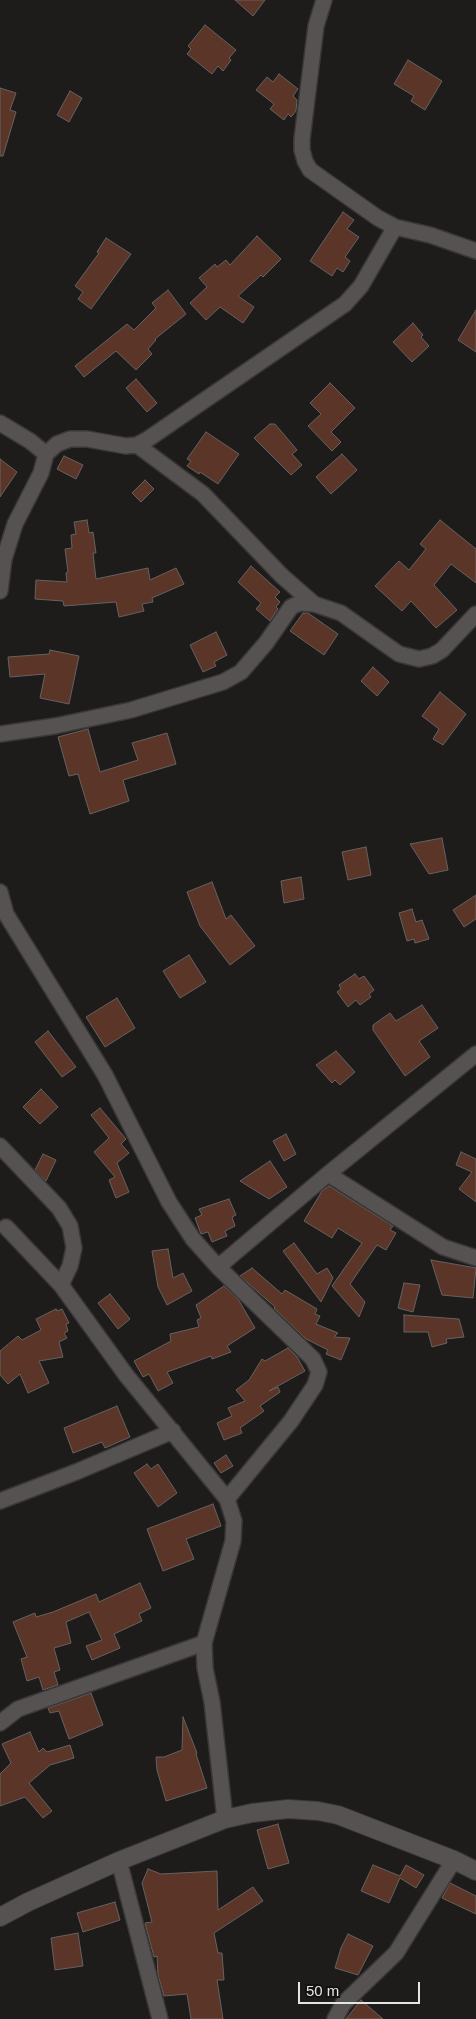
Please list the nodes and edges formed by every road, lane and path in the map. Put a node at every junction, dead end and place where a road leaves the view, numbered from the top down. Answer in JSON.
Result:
{"nodes":[{"id":1,"x":324,"y":0,"type":"edge"},
{"id":2,"x":395,"y":227,"type":"junction"},
{"id":3,"x":476,"y":251,"type":"edge"},
{"id":4,"x":0,"y":423,"type":"edge"},
{"id":5,"x":137,"y":445,"type":"junction"},
{"id":6,"x":46,"y":454,"type":"junction"},
{"id":7,"x":0,"y":591,"type":"edge"},
{"id":8,"x":314,"y":604,"type":"junction"},
{"id":9,"x":476,"y":614,"type":"edge"},
{"id":10,"x":0,"y":734,"type":"edge"},
{"id":11,"x":0,"y":892,"type":"edge"},
{"id":12,"x":476,"y":1054,"type":"edge"},
{"id":13,"x":0,"y":1146,"type":"edge"},
{"id":14,"x":328,"y":1174,"type":"junction"},
{"id":15,"x":6,"y":1227,"type":"dead end"},
{"id":16,"x":476,"y":1258,"type":"edge"},
{"id":17,"x":218,"y":1267,"type":"junction"},
{"id":18,"x":61,"y":1285,"type":"junction"},
{"id":19,"x":173,"y":1431,"type":"junction"},
{"id":20,"x":227,"y":1498,"type":"junction"},
{"id":21,"x":0,"y":1501,"type":"edge"},
{"id":22,"x":204,"y":1643,"type":"junction"},
{"id":23,"x":0,"y":1723,"type":"edge"},
{"id":24,"x":225,"y":1819,"type":"junction"},
{"id":25,"x":454,"y":1860,"type":"junction"},
{"id":26,"x":119,"y":1861,"type":"junction"},
{"id":27,"x":476,"y":1871,"type":"edge"},
{"id":28,"x":0,"y":1917,"type":"edge"},
{"id":29,"x":160,"y":2019,"type":"edge"},
{"id":30,"x":335,"y":2019,"type":"edge"}],
"edges":[{"from":1,"to":2,"type":"street"},
{"from":2,"to":3,"type":"street"},
{"from":2,"to":5,"type":"street"},
{"from":4,"to":6,"type":"street"},
{"from":5,"to":6,"type":"street"},
{"from":5,"to":8,"type":"street"},
{"from":6,"to":7,"type":"street"},
{"from":8,"to":9,"type":"street"},
{"from":8,"to":10,"type":"street"},
{"from":11,"to":17,"type":"street"},
{"from":12,"to":14,"type":"street"},
{"from":13,"to":18,"type":"street"},
{"from":14,"to":16,"type":"street"},
{"from":14,"to":17,"type":"street"},
{"from":15,"to":18,"type":"street"},
{"from":17,"to":20,"type":"street"},
{"from":18,"to":19,"type":"street"},
{"from":19,"to":20,"type":"street"},
{"from":19,"to":21,"type":"street"},
{"from":20,"to":22,"type":"street"},
{"from":22,"to":23,"type":"street"},
{"from":22,"to":24,"type":"street"},
{"from":24,"to":25,"type":"street"},
{"from":24,"to":26,"type":"street"},
{"from":25,"to":27,"type":"street"},
{"from":25,"to":30,"type":"street"},
{"from":26,"to":28,"type":"street"},
{"from":26,"to":29,"type":"street"}]}
